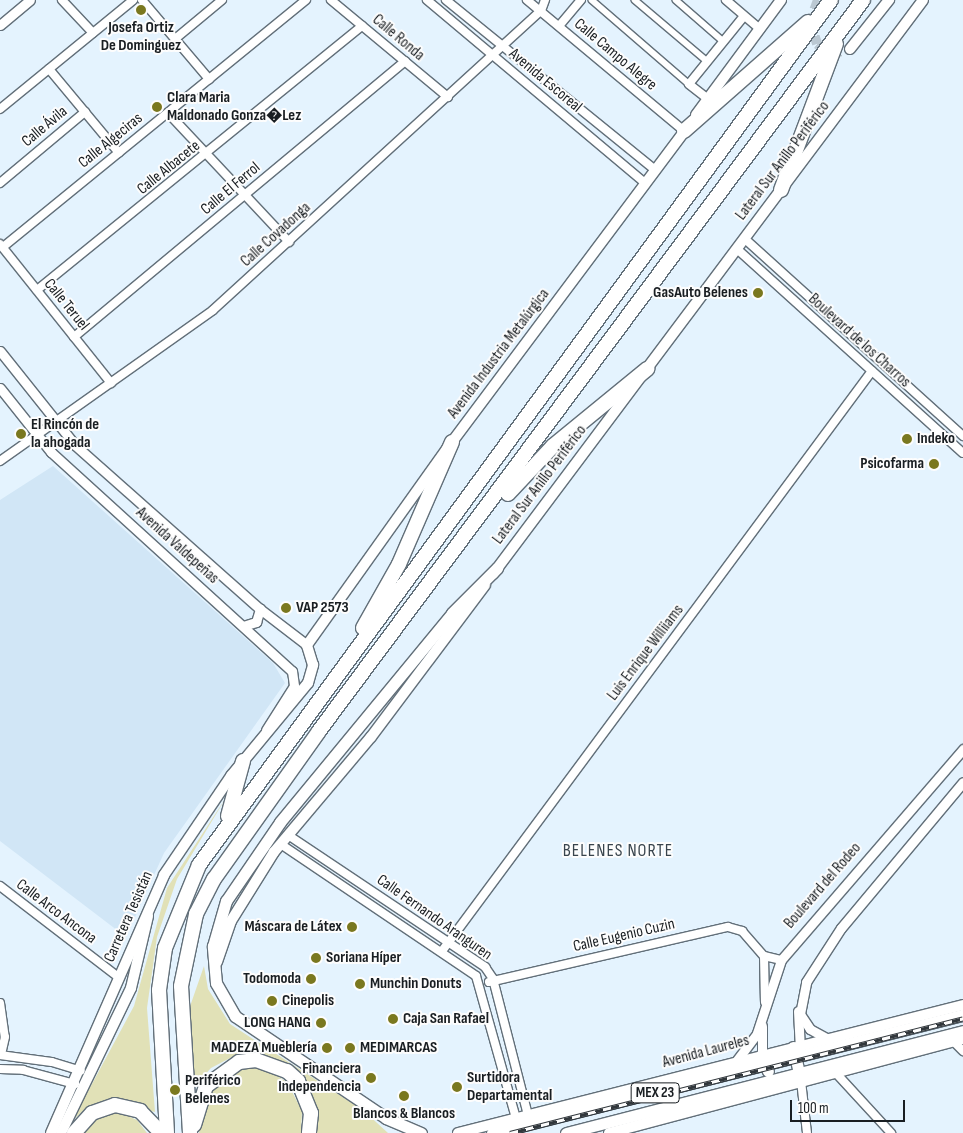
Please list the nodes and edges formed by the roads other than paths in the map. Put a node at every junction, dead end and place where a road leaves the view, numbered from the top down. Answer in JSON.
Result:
{"nodes":[{"id":1,"x":30,"y":0,"type":"edge"},
{"id":2,"x":62,"y":0,"type":"edge"},
{"id":3,"x":133,"y":0,"type":"edge"},
{"id":4,"x":142,"y":0,"type":"edge"},
{"id":5,"x":222,"y":0,"type":"edge"},
{"id":6,"x":306,"y":0,"type":"edge"},
{"id":7,"x":331,"y":0,"type":"edge"},
{"id":8,"x":427,"y":0,"type":"edge"},
{"id":9,"x":446,"y":0,"type":"edge"},
{"id":10,"x":528,"y":0,"type":"edge"},
{"id":11,"x":545,"y":0,"type":"edge"},
{"id":12,"x":581,"y":0,"type":"edge"},
{"id":13,"x":592,"y":0,"type":"edge"},
{"id":14,"x":636,"y":0,"type":"edge"},
{"id":15,"x":676,"y":0,"type":"edge"},
{"id":16,"x":726,"y":0,"type":"edge"},
{"id":17,"x":781,"y":0,"type":"edge"},
{"id":18,"x":863,"y":0,"type":"edge"},
{"id":19,"x":889,"y":0,"type":"edge"},
{"id":20,"x":923,"y":0,"type":"edge"},
{"id":21,"x":828,"y":3,"type":"edge"},
{"id":22,"x":541,"y":11,"type":"junction"},
{"id":23,"x":744,"y":16,"type":"junction"},
{"id":24,"x":0,"y":25,"type":"edge"},
{"id":25,"x":362,"y":26,"type":"junction"},
{"id":26,"x":559,"y":26,"type":"junction"},
{"id":27,"x":842,"y":28,"type":"junction"},
{"id":28,"x":760,"y":29,"type":"junction"},
{"id":29,"x":92,"y":33,"type":"junction"},
{"id":30,"x":175,"y":39,"type":"junction"},
{"id":31,"x":723,"y":41,"type":"junction"},
{"id":32,"x":502,"y":47,"type":"junction"},
{"id":33,"x":850,"y":49,"type":"dead end"},
{"id":34,"x":494,"y":55,"type":"junction"},
{"id":35,"x":404,"y":61,"type":"junction"},
{"id":36,"x":707,"y":61,"type":"junction"},
{"id":37,"x":49,"y":69,"type":"junction"},
{"id":38,"x":209,"y":79,"type":"junction"},
{"id":39,"x":689,"y":84,"type":"junction"},
{"id":40,"x":448,"y":97,"type":"junction"},
{"id":41,"x":708,"y":99,"type":"junction"},
{"id":42,"x":0,"y":109,"type":"edge"},
{"id":43,"x":85,"y":112,"type":"junction"},
{"id":44,"x":168,"y":113,"type":"junction"},
{"id":45,"x":684,"y":131,"type":"junction"},
{"id":46,"x":119,"y":153,"type":"junction"},
{"id":47,"x":207,"y":155,"type":"junction"},
{"id":48,"x":655,"y":170,"type":"junction"},
{"id":49,"x":0,"y":183,"type":"edge"},
{"id":50,"x":646,"y":183,"type":"junction"},
{"id":51,"x":781,"y":190,"type":"junction"},
{"id":52,"x":245,"y":196,"type":"junction"},
{"id":53,"x":744,"y":239,"type":"junction"},
{"id":54,"x":289,"y":242,"type":"junction"},
{"id":55,"x":1,"y":245,"type":"edge"},
{"id":56,"x":737,"y":249,"type":"junction"},
{"id":57,"x":37,"y":290,"type":"junction"},
{"id":58,"x":74,"y":336,"type":"junction"},
{"id":59,"x":0,"y":351,"type":"edge"},
{"id":60,"x":647,"y":369,"type":"junction"},
{"id":61,"x":872,"y":371,"type":"junction"},
{"id":62,"x":111,"y":383,"type":"junction"},
{"id":63,"x":0,"y":388,"type":"edge"},
{"id":64,"x":55,"y":422,"type":"junction"},
{"id":65,"x":36,"y":436,"type":"junction"},
{"id":66,"x":963,"y":436,"type":"edge"},
{"id":67,"x":452,"y":442,"type":"junction"},
{"id":68,"x":963,"y":453,"type":"edge"},
{"id":69,"x":0,"y":461,"type":"edge"},
{"id":70,"x":497,"y":568,"type":"junction"},
{"id":71,"x":260,"y":609,"type":"junction"},
{"id":72,"x":243,"y":626,"type":"junction"},
{"id":73,"x":307,"y":645,"type":"junction"},
{"id":74,"x":380,"y":652,"type":"junction"},
{"id":75,"x":328,"y":689,"type":"junction"},
{"id":76,"x":266,"y":730,"type":"junction"},
{"id":77,"x":963,"y":748,"type":"edge"},
{"id":78,"x":243,"y":762,"type":"junction"},
{"id":79,"x":963,"y":782,"type":"edge"},
{"id":80,"x":224,"y":827,"type":"junction"},
{"id":81,"x":291,"y":837,"type":"junction"},
{"id":82,"x":282,"y":845,"type":"junction"},
{"id":83,"x":363,"y":884,"type":"junction"},
{"id":84,"x":0,"y":886,"type":"edge"},
{"id":85,"x":356,"y":894,"type":"junction"},
{"id":86,"x":151,"y":900,"type":"junction"},
{"id":87,"x":449,"y":942,"type":"junction"},
{"id":88,"x":442,"y":951,"type":"junction"},
{"id":89,"x":764,"y":956,"type":"junction"},
{"id":90,"x":781,"y":960,"type":"junction"},
{"id":91,"x":118,"y":977,"type":"junction"},
{"id":92,"x":492,"y":982,"type":"junction"},
{"id":93,"x":480,"y":985,"type":"junction"},
{"id":94,"x":224,"y":1000,"type":"junction"},
{"id":95,"x":765,"y":1002,"type":"junction"},
{"id":96,"x":0,"y":1003,"type":"edge"},
{"id":97,"x":963,"y":1005,"type":"edge"},
{"id":98,"x":799,"y":1006,"type":"junction"},
{"id":99,"x":963,"y":1015,"type":"edge"},
{"id":100,"x":762,"y":1018,"type":"junction"},
{"id":101,"x":963,"y":1031,"type":"edge"},
{"id":102,"x":828,"y":1039,"type":"junction"},
{"id":103,"x":958,"y":1040,"type":"edge"},
{"id":104,"x":797,"y":1050,"type":"junction"},
{"id":105,"x":963,"y":1051,"type":"edge"},
{"id":106,"x":0,"y":1055,"type":"edge"},
{"id":107,"x":737,"y":1060,"type":"junction"},
{"id":108,"x":764,"y":1060,"type":"junction"},
{"id":109,"x":0,"y":1069,"type":"edge"},
{"id":110,"x":81,"y":1071,"type":"junction"},
{"id":111,"x":835,"y":1072,"type":"junction"},
{"id":112,"x":800,"y":1077,"type":"junction"},
{"id":113,"x":771,"y":1080,"type":"junction"},
{"id":114,"x":75,"y":1084,"type":"junction"},
{"id":115,"x":528,"y":1115,"type":"junction"},
{"id":116,"x":386,"y":1118,"type":"junction"},
{"id":117,"x":516,"y":1118,"type":"junction"},
{"id":118,"x":51,"y":1133,"type":"edge"},
{"id":119,"x":61,"y":1133,"type":"edge"},
{"id":120,"x":74,"y":1133,"type":"edge"},
{"id":121,"x":161,"y":1133,"type":"edge"},
{"id":122,"x":166,"y":1133,"type":"edge"},
{"id":123,"x":191,"y":1133,"type":"edge"},
{"id":124,"x":309,"y":1133,"type":"edge"},
{"id":125,"x":398,"y":1133,"type":"edge"},
{"id":126,"x":421,"y":1133,"type":"edge"},
{"id":127,"x":458,"y":1133,"type":"edge"},
{"id":128,"x":492,"y":1133,"type":"edge"},
{"id":129,"x":566,"y":1133,"type":"edge"},
{"id":130,"x":609,"y":1133,"type":"edge"},
{"id":131,"x":807,"y":1133,"type":"edge"},
{"id":132,"x":891,"y":1133,"type":"edge"}],
"edges":[{"from":1,"to":24,"type":"street"},
{"from":2,"to":29,"type":"street"},
{"from":3,"to":29,"type":"street"},
{"from":4,"to":30,"type":"street"},
{"from":5,"to":30,"type":"street"},
{"from":6,"to":38,"type":"street","name":"Calle Algeciras"},
{"from":7,"to":25,"type":"street","name":"Calle Ronda"},
{"from":8,"to":34,"type":"street","name":"Avenida Escoreal"},
{"from":9,"to":32,"type":"street","name":"Avenida Escoreal"},
{"from":10,"to":22,"type":"street","name":"Calle Campo Alegre"},
{"from":11,"to":22,"type":"street","name":"Calle Covadonga"},
{"from":12,"to":26,"type":"street"},
{"from":13,"to":39,"type":"street"},
{"from":14,"to":36,"type":"street"},
{"from":15,"to":31,"type":"street"},
{"from":16,"to":23,"type":"street"},
{"from":17,"to":28,"type":"main road","name":"Avenida Industria Metalúrgica"},
{"from":18,"to":27,"type":"highway"},
{"from":19,"to":33,"type":"main road"},
{"from":20,"to":51,"type":"main road","name":"Lateral Sur Anillo Periférico"},
{"from":21,"to":45,"type":"highway"},
{"from":21,"to":75,"type":"highway"},
{"from":22,"to":26,"type":"street","name":"Calle Campo Alegre"},
{"from":22,"to":32,"type":"street","name":"Calle Covadonga"},
{"from":23,"to":28,"type":"street"},
{"from":23,"to":31,"type":"street"},
{"from":25,"to":35,"type":"street","name":"Calle Ronda"},
{"from":25,"to":47,"type":"street","name":"Calle Albacete"},
{"from":26,"to":45,"type":"street","name":"Calle Campo Alegre"},
{"from":27,"to":51,"type":"highway"},
{"from":27,"to":74,"type":"highway"},
{"from":28,"to":41,"type":"main road","name":"Avenida Industria Metalúrgica"},
{"from":29,"to":37,"type":"street"},
{"from":30,"to":38,"type":"street"},
{"from":31,"to":36,"type":"street"},
{"from":32,"to":34,"type":"street","name":"Calle Covadonga"},
{"from":32,"to":48,"type":"street","name":"Avenida Escoreal"},
{"from":34,"to":40,"type":"street","name":"Calle Covadonga"},
{"from":34,"to":50,"type":"street","name":"Avenida Escoreal"},
{"from":35,"to":40,"type":"street","name":"Calle Ronda"},
{"from":35,"to":52,"type":"street","name":"Calle El Ferrol"},
{"from":36,"to":39,"type":"street"},
{"from":37,"to":42,"type":"street"},
{"from":37,"to":43,"type":"street"},
{"from":38,"to":44,"type":"street","name":"Calle Algeciras"},
{"from":39,"to":41,"type":"street"},
{"from":40,"to":54,"type":"street","name":"Calle Covadonga"},
{"from":41,"to":45,"type":"main road","name":"Avenida Industria Metalúrgica"},
{"from":43,"to":46,"type":"street"},
{"from":43,"to":49,"type":"street","name":"Calle Ávila"},
{"from":44,"to":46,"type":"street","name":"Calle Algeciras"},
{"from":44,"to":47,"type":"street"},
{"from":45,"to":48,"type":"main road","name":"Avenida Industria Metalúrgica"},
{"from":46,"to":55,"type":"street","name":"Calle Algeciras"},
{"from":47,"to":52,"type":"street"},
{"from":47,"to":57,"type":"street","name":"Calle Albacete"},
{"from":48,"to":50,"type":"main road","name":"Avenida Industria Metalúrgica"},
{"from":50,"to":67,"type":"main road","name":"Avenida Industria Metalúrgica"},
{"from":51,"to":53,"type":"main road","name":"Lateral Sur Anillo Periférico"},
{"from":52,"to":54,"type":"street"},
{"from":52,"to":58,"type":"street","name":"Calle El Ferrol"},
{"from":53,"to":56,"type":"main road","name":"Lateral Sur Anillo Periférico"},
{"from":53,"to":66,"type":"street","name":"Boulevard de los Charros"},
{"from":54,"to":62,"type":"street","name":"Calle Covadonga"},
{"from":55,"to":57,"type":"street","name":"Calle Teruel"},
{"from":56,"to":60,"type":"main road","name":"Lateral Sur Anillo Periférico"},
{"from":56,"to":61,"type":"street","name":"Boulevard de los Charros"},
{"from":57,"to":58,"type":"street","name":"Calle Teruel"},
{"from":58,"to":62,"type":"street","name":"Calle Teruel"},
{"from":59,"to":64,"type":"street","name":"Avenida Valdepeñas"},
{"from":60,"to":70,"type":"main road","name":"Lateral Sur Anillo Periférico"},
{"from":60,"to":74,"type":"highway"},
{"from":61,"to":68,"type":"street","name":"Boulevard de los Charros"},
{"from":61,"to":87,"type":"street","name":"Luis Enrique Williiams"},
{"from":62,"to":64,"type":"street","name":"Calle Covadonga"},
{"from":63,"to":65,"type":"street","name":"Avenida Valdepeñas"},
{"from":64,"to":65,"type":"street","name":"Calle Covadonga"},
{"from":64,"to":71,"type":"street","name":"Avenida Valdepeñas"},
{"from":65,"to":69,"type":"street","name":"Calle Covadonga"},
{"from":65,"to":72,"type":"street","name":"Avenida Valdepeñas"},
{"from":67,"to":73,"type":"main road","name":"Avenida Industria Metalúrgica"},
{"from":67,"to":75,"type":"highway"},
{"from":70,"to":81,"type":"main road","name":"Lateral Sur Anillo Periférico"},
{"from":70,"to":94,"type":"main road"},
{"from":71,"to":72,"type":"street"},
{"from":71,"to":73,"type":"street","name":"Avenida Valdepeñas"},
{"from":72,"to":76,"type":"street","name":"Avenida Valdepeñas"},
{"from":73,"to":76,"type":"main road"},
{"from":74,"to":123,"type":"highway"},
{"from":75,"to":80,"type":"highway"},
{"from":76,"to":78,"type":"main road","name":"Carretera Tesistán"},
{"from":77,"to":90,"type":"street","name":"Boulevard del Rodeo"},
{"from":78,"to":80,"type":"highway"},
{"from":78,"to":86,"type":"main road","name":"Carretera Tesistán"},
{"from":79,"to":98,"type":"street"},
{"from":80,"to":122,"type":"highway"},
{"from":81,"to":82,"type":"main road","name":"Lateral Sur Anillo Periférico"},
{"from":81,"to":83,"type":"street","name":"Calle Fernando Aranguren"},
{"from":82,"to":85,"type":"street","name":"Calle Fernando Aranguren"},
{"from":82,"to":94,"type":"main road","name":"Lateral Sur Anillo Periférico"},
{"from":83,"to":85,"type":"street"},
{"from":83,"to":87,"type":"street","name":"Calle Fernando Aranguren"},
{"from":84,"to":91,"type":"street","name":"Calle Arco Ancona"},
{"from":85,"to":88,"type":"street","name":"Calle Fernando Aranguren"},
{"from":86,"to":91,"type":"main road","name":"Carretera Tesistán"},
{"from":86,"to":119,"type":"main road"},
{"from":87,"to":88,"type":"street","name":"Luis Enrique Williiams"},
{"from":87,"to":92,"type":"street","name":"Calle Fernando Aranguren"},
{"from":88,"to":93,"type":"street","name":"Calle Fernando Aranguren"},
{"from":89,"to":90,"type":"street"},
{"from":89,"to":92,"type":"street","name":"Calle Eugenio Cuzin"},
{"from":89,"to":95,"type":"street"},
{"from":90,"to":95,"type":"street","name":"Boulevard del Rodeo"},
{"from":91,"to":110,"type":"main road","name":"Carretera Tesistán"},
{"from":92,"to":93,"type":"street","name":"Calle Eugenio Cuzin"},
{"from":92,"to":115,"type":"street","name":"Calle Fernando Aranguren"},
{"from":93,"to":117,"type":"street","name":"Calle Fernando Aranguren"},
{"from":94,"to":116,"type":"main road"},
{"from":95,"to":100,"type":"street","name":"Boulevard del Rodeo"},
{"from":96,"to":106,"type":"street"},
{"from":97,"to":102,"type":"main road","name":"Avenida Laureles"},
{"from":98,"to":102,"type":"street"},
{"from":98,"to":104,"type":"street"},
{"from":99,"to":104,"type":"main road","name":"Avenida Laureles","number":"MEX 23"},
{"from":100,"to":107,"type":"street","name":"Boulevard del Rodeo"},
{"from":100,"to":108,"type":"street"},
{"from":101,"to":112,"type":"main road","number":"MEX 23"},
{"from":102,"to":104,"type":"main road","name":"Avenida Laureles"},
{"from":103,"to":105,"type":"street"},
{"from":103,"to":111,"type":"main road"},
{"from":104,"to":108,"type":"main road","name":"Avenida Laureles","number":"MEX 23"},
{"from":104,"to":112,"type":"main road"},
{"from":106,"to":110,"type":"street"},
{"from":107,"to":108,"type":"main road","name":"Avenida Laureles"},
{"from":107,"to":115,"type":"main road","name":"Avenida Laureles"},
{"from":108,"to":113,"type":"main road"},
{"from":108,"to":128,"type":"main road","name":"Avenida Laureles","number":"MEX 23"},
{"from":109,"to":114,"type":"street"},
{"from":110,"to":114,"type":"main road","name":"Carretera Tesistán"},
{"from":111,"to":112,"type":"main road"},
{"from":111,"to":132,"type":"street"},
{"from":112,"to":113,"type":"main road","number":"MEX 23"},
{"from":112,"to":130,"type":"main road"},
{"from":112,"to":131,"type":"street"},
{"from":113,"to":129,"type":"main road","number":"MEX 23"},
{"from":114,"to":118,"type":"main road","name":"Carretera Tesistán"},
{"from":115,"to":117,"type":"main road","name":"Avenida Laureles"},
{"from":116,"to":125,"type":"main road"},
{"from":116,"to":126,"type":"main road"},
{"from":117,"to":127,"type":"main road","name":"Avenida Laureles"},
{"from":120,"to":121,"type":"highway"},
{"from":123,"to":124,"type":"highway"}]}
